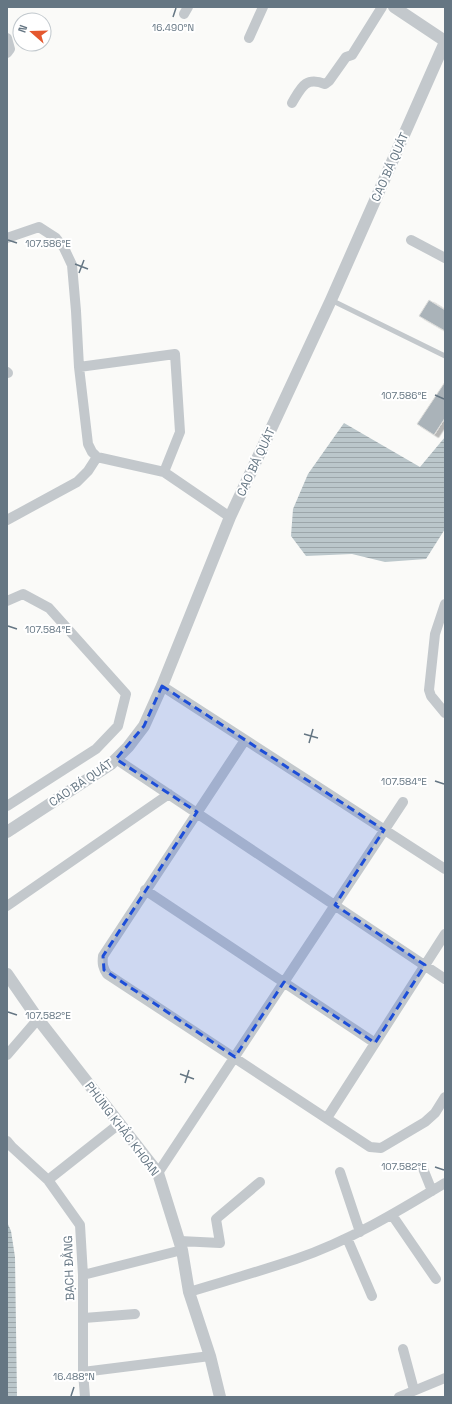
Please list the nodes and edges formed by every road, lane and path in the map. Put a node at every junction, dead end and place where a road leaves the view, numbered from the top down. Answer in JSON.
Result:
{"nodes":[{"id":1,"x":263,"y":7,"type":"edge"},
{"id":2,"x":382,"y":7,"type":"edge"},
{"id":3,"x":394,"y":7,"type":"edge"},
{"id":4,"x":7,"y":38,"type":"edge"},
{"id":5,"x":249,"y":38,"type":"dead end"},
{"id":6,"x":445,"y":41,"type":"edge"},
{"id":7,"x":7,"y":53,"type":"edge"},
{"id":8,"x":292,"y":104,"type":"dead end"},
{"id":9,"x":7,"y":238,"type":"edge"},
{"id":10,"x":410,"y":240,"type":"dead end"},
{"id":11,"x":445,"y":258,"type":"edge"},
{"id":12,"x":331,"y":300,"type":"junction"},
{"id":13,"x":445,"y":356,"type":"edge"},
{"id":14,"x":79,"y":367,"type":"junction"},
{"id":15,"x":97,"y":456,"type":"junction"},
{"id":16,"x":164,"y":472,"type":"junction"},
{"id":17,"x":230,"y":517,"type":"junction"},
{"id":18,"x":7,"y":520,"type":"edge"},
{"id":19,"x":7,"y":601,"type":"edge"},
{"id":20,"x":445,"y":604,"type":"edge"},
{"id":21,"x":162,"y":686,"type":"junction"},
{"id":22,"x":445,"y":713,"type":"edge"},
{"id":23,"x":245,"y":740,"type":"junction"},
{"id":24,"x":116,"y":759,"type":"junction"},
{"id":25,"x":169,"y":794,"type":"junction"},
{"id":26,"x":403,"y":802,"type":"dead end"},
{"id":27,"x":7,"y":806,"type":"edge"},
{"id":28,"x":197,"y":812,"type":"junction"},
{"id":29,"x":384,"y":830,"type":"junction"},
{"id":30,"x":7,"y":832,"type":"edge"},
{"id":31,"x":445,"y":869,"type":"edge"},
{"id":32,"x":145,"y":890,"type":"junction"},
{"id":33,"x":335,"y":905,"type":"junction"},
{"id":34,"x":7,"y":906,"type":"edge"},
{"id":35,"x":445,"y":934,"type":"edge"},
{"id":36,"x":425,"y":965,"type":"junction"},
{"id":37,"x":7,"y":974,"type":"edge"},
{"id":38,"x":445,"y":979,"type":"edge"},
{"id":39,"x":284,"y":982,"type":"junction"},
{"id":40,"x":38,"y":1019,"type":"junction"},
{"id":41,"x":375,"y":1043,"type":"junction"},
{"id":42,"x":7,"y":1056,"type":"edge"},
{"id":43,"x":235,"y":1057,"type":"junction"},
{"id":44,"x":445,"y":1097,"type":"edge"},
{"id":45,"x":327,"y":1118,"type":"junction"},
{"id":46,"x":119,"y":1124,"type":"junction"},
{"id":47,"x":7,"y":1141,"type":"edge"},
{"id":48,"x":422,"y":1166,"type":"dead end"},
{"id":49,"x":340,"y":1172,"type":"dead end"},
{"id":50,"x":158,"y":1173,"type":"junction"},
{"id":51,"x":48,"y":1180,"type":"junction"},
{"id":52,"x":260,"y":1182,"type":"dead end"},
{"id":53,"x":445,"y":1183,"type":"edge"},
{"id":54,"x":432,"y":1191,"type":"junction"},
{"id":55,"x":392,"y":1215,"type":"junction"},
{"id":56,"x":360,"y":1232,"type":"junction"},
{"id":57,"x":348,"y":1238,"type":"junction"},
{"id":58,"x":181,"y":1246,"type":"junction"},
{"id":59,"x":83,"y":1275,"type":"junction"},
{"id":60,"x":436,"y":1279,"type":"dead end"},
{"id":61,"x":189,"y":1292,"type":"junction"},
{"id":62,"x":372,"y":1296,"type":"dead end"},
{"id":63,"x":134,"y":1314,"type":"dead end"},
{"id":64,"x":84,"y":1318,"type":"junction"},
{"id":65,"x":403,"y":1349,"type":"dead end"},
{"id":66,"x":210,"y":1356,"type":"junction"},
{"id":67,"x":83,"y":1372,"type":"junction"},
{"id":68,"x":445,"y":1378,"type":"edge"},
{"id":69,"x":414,"y":1390,"type":"junction"},
{"id":70,"x":403,"y":1396,"type":"edge"},
{"id":71,"x":85,"y":1397,"type":"edge"},
{"id":72,"x":220,"y":1397,"type":"edge"}],
"edges":[{"from":1,"to":5,"type":"street"},
{"from":2,"to":8,"type":"street"},
{"from":3,"to":6,"type":"street"},
{"from":4,"to":7,"type":"street"},
{"from":6,"to":12,"type":"street","name":"CAO BÁ QUÁT"},
{"from":9,"to":14,"type":"street"},
{"from":10,"to":11,"type":"street"},
{"from":12,"to":13,"type":"lane"},
{"from":12,"to":17,"type":"street","name":"CAO BÁ QUÁT"},
{"from":14,"to":15,"type":"street"},
{"from":14,"to":16,"type":"street"},
{"from":15,"to":16,"type":"street"},
{"from":15,"to":18,"type":"street"},
{"from":16,"to":17,"type":"street"},
{"from":17,"to":21,"type":"street","name":"CAO BÁ QUÁT"},
{"from":19,"to":27,"type":"street"},
{"from":20,"to":22,"type":"street"},
{"from":21,"to":23,"type":"street"},
{"from":21,"to":24,"type":"street","name":"CAO BÁ QUÁT"},
{"from":23,"to":28,"type":"street"},
{"from":23,"to":29,"type":"street"},
{"from":24,"to":25,"type":"street"},
{"from":24,"to":30,"type":"street","name":"CAO BÁ QUÁT"},
{"from":25,"to":28,"type":"street"},
{"from":25,"to":34,"type":"street"},
{"from":26,"to":29,"type":"street"},
{"from":28,"to":32,"type":"street"},
{"from":28,"to":33,"type":"street"},
{"from":29,"to":31,"type":"street"},
{"from":29,"to":33,"type":"street"},
{"from":32,"to":39,"type":"street"},
{"from":32,"to":43,"type":"street"},
{"from":33,"to":36,"type":"street"},
{"from":33,"to":39,"type":"street"},
{"from":35,"to":36,"type":"street"},
{"from":36,"to":38,"type":"street"},
{"from":36,"to":41,"type":"street"},
{"from":37,"to":40,"type":"street","name":"PHÙNG KHẮC KHOAN"},
{"from":39,"to":41,"type":"street"},
{"from":39,"to":43,"type":"street"},
{"from":40,"to":42,"type":"street"},
{"from":40,"to":46,"type":"street","name":"PHÙNG KHẮC KHOAN"},
{"from":41,"to":45,"type":"street"},
{"from":43,"to":45,"type":"street"},
{"from":43,"to":50,"type":"street"},
{"from":44,"to":45,"type":"street"},
{"from":46,"to":50,"type":"street","name":"PHÙNG KHẮC KHOAN"},
{"from":46,"to":51,"type":"street"},
{"from":47,"to":51,"type":"street","name":"BẠCH ĐẰNG"},
{"from":48,"to":54,"type":"street"},
{"from":49,"to":56,"type":"street"},
{"from":50,"to":58,"type":"street","name":"PHÙNG KHẮC KHOAN"},
{"from":51,"to":59,"type":"street","name":"BẠCH ĐẰNG"},
{"from":52,"to":58,"type":"street"},
{"from":53,"to":54,"type":"street"},
{"from":54,"to":55,"type":"street"},
{"from":55,"to":56,"type":"street"},
{"from":55,"to":60,"type":"street"},
{"from":56,"to":57,"type":"street"},
{"from":57,"to":61,"type":"street"},
{"from":57,"to":62,"type":"street"},
{"from":58,"to":59,"type":"street"},
{"from":58,"to":61,"type":"street","name":"PHÙNG KHẮC KHOAN"},
{"from":59,"to":64,"type":"street","name":"BẠCH ĐẰNG"},
{"from":61,"to":66,"type":"street","name":"PHÙNG KHẮC KHOAN"},
{"from":63,"to":64,"type":"street"},
{"from":64,"to":67,"type":"street","name":"BẠCH ĐẰNG"},
{"from":65,"to":69,"type":"street"},
{"from":66,"to":67,"type":"street"},
{"from":66,"to":72,"type":"street","name":"PHÙNG KHẮC KHOAN"},
{"from":67,"to":71,"type":"street","name":"BẠCH ĐẰNG"},
{"from":68,"to":69,"type":"street"},
{"from":69,"to":70,"type":"street"}]}
